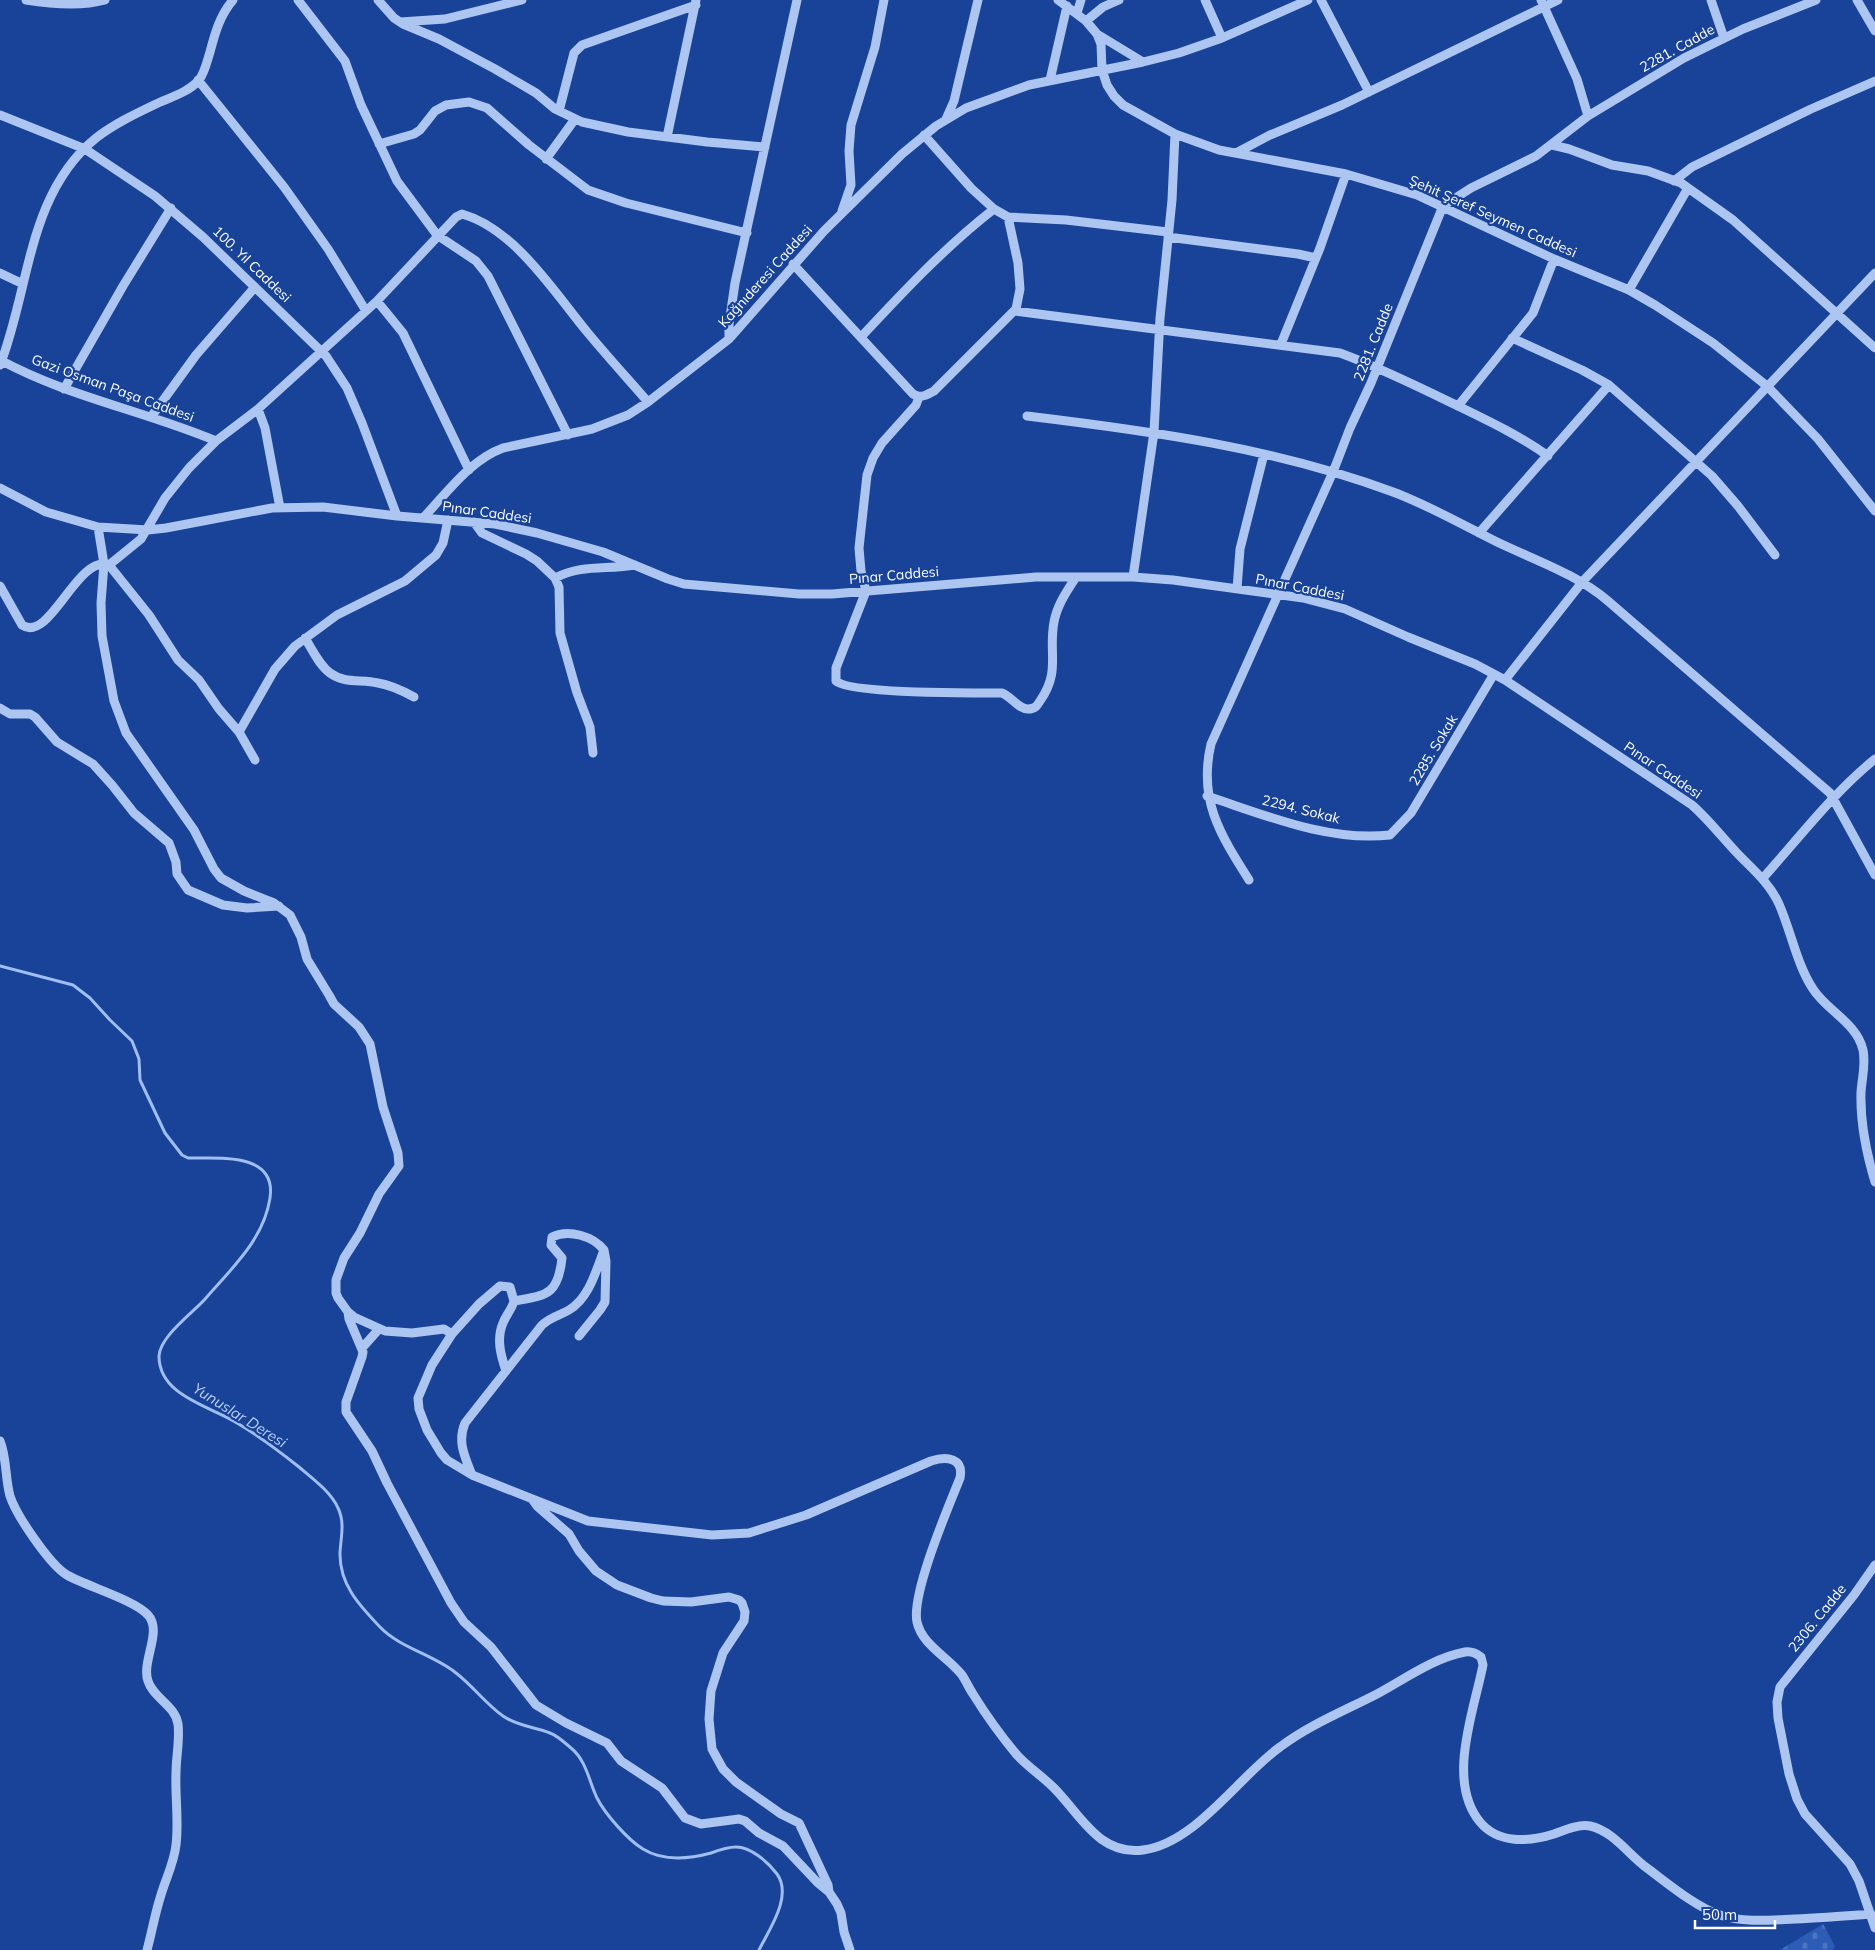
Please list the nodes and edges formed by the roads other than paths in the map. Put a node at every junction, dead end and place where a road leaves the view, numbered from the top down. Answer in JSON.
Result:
{"nodes":[{"id":1,"x":26,"y":0,"type":"edge"},
{"id":2,"x":105,"y":0,"type":"edge"},
{"id":3,"x":233,"y":0,"type":"edge"},
{"id":4,"x":298,"y":0,"type":"edge"},
{"id":5,"x":378,"y":0,"type":"edge"},
{"id":6,"x":522,"y":0,"type":"edge"},
{"id":7,"x":797,"y":0,"type":"edge"},
{"id":8,"x":884,"y":0,"type":"edge"},
{"id":9,"x":978,"y":0,"type":"edge"},
{"id":10,"x":1058,"y":0,"type":"edge"},
{"id":11,"x":1080,"y":0,"type":"edge"},
{"id":12,"x":1119,"y":0,"type":"edge"},
{"id":13,"x":1205,"y":0,"type":"edge"},
{"id":14,"x":1308,"y":0,"type":"edge"},
{"id":15,"x":1321,"y":0,"type":"edge"},
{"id":16,"x":1558,"y":0,"type":"edge"},
{"id":17,"x":1711,"y":0,"type":"edge"},
{"id":18,"x":1816,"y":0,"type":"edge"},
{"id":19,"x":1857,"y":0,"type":"edge"},
{"id":20,"x":696,"y":2,"type":"edge"},
{"id":21,"x":491,"y":3,"type":"edge"},
{"id":22,"x":1542,"y":3,"type":"edge"},
{"id":23,"x":1289,"y":4,"type":"edge"},
{"id":24,"x":1068,"y":6,"type":"junction"},
{"id":25,"x":1077,"y":13,"type":"junction"},
{"id":26,"x":1086,"y":21,"type":"junction"},
{"id":27,"x":400,"y":22,"type":"junction"},
{"id":28,"x":1875,"y":31,"type":"edge"},
{"id":29,"x":1097,"y":34,"type":"junction"},
{"id":30,"x":1222,"y":38,"type":"junction"},
{"id":31,"x":1724,"y":38,"type":"junction"},
{"id":32,"x":1142,"y":62,"type":"junction"},
{"id":33,"x":1102,"y":70,"type":"junction"},
{"id":34,"x":198,"y":80,"type":"junction"},
{"id":35,"x":1050,"y":80,"type":"junction"},
{"id":36,"x":1875,"y":81,"type":"edge"},
{"id":37,"x":1369,"y":92,"type":"junction"},
{"id":38,"x":559,"y":112,"type":"junction"},
{"id":39,"x":0,"y":115,"type":"edge"},
{"id":40,"x":1588,"y":116,"type":"junction"},
{"id":41,"x":575,"y":119,"type":"junction"},
{"id":42,"x":946,"y":119,"type":"junction"},
{"id":43,"x":1175,"y":134,"type":"junction"},
{"id":44,"x":924,"y":135,"type":"junction"},
{"id":45,"x":667,"y":137,"type":"junction"},
{"id":46,"x":379,"y":144,"type":"junction"},
{"id":47,"x":1552,"y":145,"type":"junction"},
{"id":48,"x":764,"y":146,"type":"junction"},
{"id":49,"x":84,"y":148,"type":"junction"},
{"id":50,"x":1236,"y":153,"type":"junction"},
{"id":51,"x":546,"y":159,"type":"junction"},
{"id":52,"x":1346,"y":174,"type":"junction"},
{"id":53,"x":1674,"y":180,"type":"junction"},
{"id":54,"x":1688,"y":188,"type":"junction"},
{"id":55,"x":1443,"y":206,"type":"junction"},
{"id":56,"x":171,"y":208,"type":"junction"},
{"id":57,"x":994,"y":209,"type":"junction"},
{"id":58,"x":840,"y":215,"type":"junction"},
{"id":59,"x":1008,"y":217,"type":"junction"},
{"id":60,"x":747,"y":234,"type":"junction"},
{"id":61,"x":438,"y":235,"type":"junction"},
{"id":62,"x":1168,"y":235,"type":"junction"},
{"id":63,"x":1316,"y":258,"type":"junction"},
{"id":64,"x":1554,"y":259,"type":"junction"},
{"id":65,"x":793,"y":264,"type":"junction"},
{"id":66,"x":0,"y":273,"type":"edge"},
{"id":67,"x":1875,"y":273,"type":"edge"},
{"id":68,"x":23,"y":284,"type":"junction"},
{"id":69,"x":255,"y":287,"type":"junction"},
{"id":70,"x":1629,"y":290,"type":"junction"},
{"id":71,"x":377,"y":301,"type":"junction"},
{"id":72,"x":366,"y":311,"type":"junction"},
{"id":73,"x":1015,"y":311,"type":"junction"},
{"id":74,"x":1836,"y":312,"type":"junction"},
{"id":75,"x":1160,"y":331,"type":"junction"},
{"id":76,"x":861,"y":337,"type":"junction"},
{"id":77,"x":729,"y":338,"type":"junction"},
{"id":78,"x":1512,"y":338,"type":"junction"},
{"id":79,"x":1281,"y":344,"type":"junction"},
{"id":80,"x":1875,"y":348,"type":"edge"},
{"id":81,"x":321,"y":351,"type":"junction"},
{"id":82,"x":1,"y":362,"type":"edge"},
{"id":83,"x":1377,"y":368,"type":"junction"},
{"id":84,"x":1609,"y":385,"type":"junction"},
{"id":85,"x":1767,"y":386,"type":"junction"},
{"id":86,"x":64,"y":389,"type":"junction"},
{"id":87,"x":919,"y":397,"type":"junction"},
{"id":88,"x":648,"y":402,"type":"junction"},
{"id":89,"x":1458,"y":406,"type":"junction"},
{"id":90,"x":258,"y":408,"type":"junction"},
{"id":91,"x":1027,"y":416,"type":"dead end"},
{"id":92,"x":151,"y":417,"type":"junction"},
{"id":93,"x":1154,"y":432,"type":"junction"},
{"id":94,"x":568,"y":435,"type":"junction"},
{"id":95,"x":216,"y":441,"type":"junction"},
{"id":96,"x":1264,"y":454,"type":"junction"},
{"id":97,"x":1548,"y":456,"type":"junction"},
{"id":98,"x":1696,"y":462,"type":"junction"},
{"id":99,"x":469,"y":470,"type":"junction"},
{"id":100,"x":1334,"y":472,"type":"junction"},
{"id":101,"x":0,"y":488,"type":"edge"},
{"id":102,"x":280,"y":508,"type":"junction"},
{"id":103,"x":1875,"y":510,"type":"edge"},
{"id":104,"x":397,"y":516,"type":"junction"},
{"id":105,"x":423,"y":518,"type":"junction"},
{"id":106,"x":448,"y":520,"type":"junction"},
{"id":107,"x":474,"y":522,"type":"junction"},
{"id":108,"x":98,"y":527,"type":"junction"},
{"id":109,"x":148,"y":530,"type":"junction"},
{"id":110,"x":1480,"y":533,"type":"junction"},
{"id":111,"x":1775,"y":555,"type":"dead end"},
{"id":112,"x":107,"y":564,"type":"junction"},
{"id":113,"x":635,"y":565,"type":"junction"},
{"id":114,"x":1076,"y":577,"type":"junction"},
{"id":115,"x":1134,"y":577,"type":"junction"},
{"id":116,"x":555,"y":578,"type":"junction"},
{"id":117,"x":1583,"y":581,"type":"junction"},
{"id":118,"x":0,"y":586,"type":"edge"},
{"id":119,"x":1237,"y":588,"type":"junction"},
{"id":120,"x":866,"y":591,"type":"junction"},
{"id":121,"x":1277,"y":595,"type":"junction"},
{"id":122,"x":305,"y":638,"type":"junction"},
{"id":123,"x":1494,"y":674,"type":"junction"},
{"id":124,"x":1506,"y":680,"type":"junction"},
{"id":125,"x":414,"y":697,"type":"dead end"},
{"id":126,"x":0,"y":708,"type":"edge"},
{"id":127,"x":239,"y":732,"type":"junction"},
{"id":128,"x":593,"y":753,"type":"dead end"},
{"id":129,"x":1875,"y":759,"type":"edge"},
{"id":130,"x":255,"y":760,"type":"dead end"},
{"id":131,"x":1207,"y":796,"type":"junction"},
{"id":132,"x":1833,"y":799,"type":"junction"},
{"id":133,"x":1390,"y":836,"type":"joint"},
{"id":134,"x":1875,"y":875,"type":"edge"},
{"id":135,"x":1763,"y":878,"type":"junction"},
{"id":136,"x":1249,"y":880,"type":"dead end"},
{"id":137,"x":279,"y":906,"type":"junction"},
{"id":138,"x":1875,"y":1182,"type":"edge"},
{"id":139,"x":604,"y":1250,"type":"junction"},
{"id":140,"x":514,"y":1301,"type":"junction"},
{"id":141,"x":348,"y":1312,"type":"junction"},
{"id":142,"x":379,"y":1329,"type":"junction"},
{"id":143,"x":452,"y":1334,"type":"junction"},
{"id":144,"x":579,"y":1336,"type":"dead end"},
{"id":145,"x":362,"y":1348,"type":"junction"},
{"id":146,"x":506,"y":1371,"type":"junction"},
{"id":147,"x":0,"y":1441,"type":"edge"},
{"id":148,"x":472,"y":1475,"type":"junction"},
{"id":149,"x":531,"y":1498,"type":"junction"},
{"id":150,"x":1875,"y":1565,"type":"edge"},
{"id":151,"x":828,"y":1892,"type":"junction"},
{"id":152,"x":1871,"y":1914,"type":"junction"},
{"id":153,"x":1875,"y":1928,"type":"edge"},
{"id":154,"x":147,"y":1950,"type":"edge"},
{"id":155,"x":850,"y":1950,"type":"edge"}],
"edges":[{"from":1,"to":2,"type":"street"},
{"from":3,"to":34,"type":"street"},
{"from":4,"to":46,"type":"street"},
{"from":5,"to":27,"type":"street"},
{"from":6,"to":21,"type":"street"},
{"from":7,"to":48,"type":"street"},
{"from":8,"to":58,"type":"street"},
{"from":9,"to":42,"type":"street"},
{"from":10,"to":24,"type":"street","name":"Şehit Şeref Seymen Caddesi"},
{"from":11,"to":25,"type":"street"},
{"from":12,"to":26,"type":"street"},
{"from":13,"to":30,"type":"street"},
{"from":14,"to":23,"type":"street","name":"Kağnıderesi Caddesi"},
{"from":15,"to":37,"type":"street"},
{"from":16,"to":22,"type":"street"},
{"from":17,"to":31,"type":"street"},
{"from":18,"to":31,"type":"street","name":"2281. Cadde"},
{"from":19,"to":28,"type":"street"},
{"from":20,"to":38,"type":"street"},
{"from":20,"to":45,"type":"street"},
{"from":21,"to":27,"type":"street"},
{"from":22,"to":37,"type":"street"},
{"from":22,"to":40,"type":"street"},
{"from":23,"to":30,"type":"street","name":"Kağnıderesi Caddesi"},
{"from":24,"to":25,"type":"street","name":"Şehit Şeref Seymen Caddesi"},
{"from":24,"to":35,"type":"street"},
{"from":25,"to":26,"type":"street","name":"Şehit Şeref Seymen Caddesi"},
{"from":26,"to":29,"type":"street","name":"Şehit Şeref Seymen Caddesi"},
{"from":27,"to":38,"type":"street"},
{"from":29,"to":32,"type":"street"},
{"from":29,"to":33,"type":"street","name":"Şehit Şeref Seymen Caddesi"},
{"from":30,"to":32,"type":"street","name":"Kağnıderesi Caddesi"},
{"from":31,"to":40,"type":"street","name":"2281. Cadde"},
{"from":32,"to":33,"type":"street","name":"Kağnıderesi Caddesi"},
{"from":33,"to":35,"type":"street","name":"Kağnıderesi Caddesi"},
{"from":33,"to":43,"type":"street","name":"Şehit Şeref Seymen Caddesi"},
{"from":34,"to":49,"type":"street"},
{"from":34,"to":72,"type":"street"},
{"from":35,"to":42,"type":"street","name":"Kağnıderesi Caddesi"},
{"from":36,"to":53,"type":"street"},
{"from":37,"to":50,"type":"street"},
{"from":38,"to":41,"type":"street"},
{"from":39,"to":49,"type":"street","name":"100. Yıl Caddesi"},
{"from":40,"to":47,"type":"street","name":"2281. Cadde"},
{"from":41,"to":45,"type":"street"},
{"from":41,"to":51,"type":"street"},
{"from":42,"to":44,"type":"street","name":"Kağnıderesi Caddesi"},
{"from":43,"to":50,"type":"street","name":"Şehit Şeref Seymen Caddesi"},
{"from":43,"to":62,"type":"street"},
{"from":44,"to":57,"type":"street"},
{"from":44,"to":58,"type":"street","name":"Kağnıderesi Caddesi"},
{"from":45,"to":48,"type":"street"},
{"from":46,"to":51,"type":"street"},
{"from":46,"to":61,"type":"street"},
{"from":47,"to":53,"type":"street"},
{"from":47,"to":55,"type":"street","name":"2281. Cadde"},
{"from":48,"to":60,"type":"street"},
{"from":49,"to":56,"type":"street","name":"100. Yıl Caddesi"},
{"from":49,"to":68,"type":"street"},
{"from":50,"to":52,"type":"street","name":"Şehit Şeref Seymen Caddesi"},
{"from":51,"to":60,"type":"street"},
{"from":52,"to":55,"type":"street","name":"Şehit Şeref Seymen Caddesi"},
{"from":52,"to":63,"type":"street"},
{"from":53,"to":54,"type":"street"},
{"from":54,"to":70,"type":"street"},
{"from":54,"to":74,"type":"street"},
{"from":55,"to":64,"type":"street","name":"Şehit Şeref Seymen Caddesi"},
{"from":55,"to":83,"type":"street","name":"2281. Cadde"},
{"from":56,"to":69,"type":"street","name":"100. Yıl Caddesi"},
{"from":56,"to":86,"type":"street"},
{"from":57,"to":59,"type":"street"},
{"from":57,"to":76,"type":"street"},
{"from":58,"to":65,"type":"street","name":"Kağnıderesi Caddesi"},
{"from":59,"to":62,"type":"street"},
{"from":59,"to":73,"type":"street"},
{"from":60,"to":77,"type":"street"},
{"from":61,"to":71,"type":"street"},
{"from":61,"to":88,"type":"street"},
{"from":61,"to":94,"type":"street"},
{"from":62,"to":63,"type":"street"},
{"from":62,"to":75,"type":"street"},
{"from":63,"to":79,"type":"street"},
{"from":64,"to":70,"type":"street","name":"Şehit Şeref Seymen Caddesi"},
{"from":64,"to":78,"type":"street"},
{"from":65,"to":76,"type":"street"},
{"from":65,"to":77,"type":"street","name":"Kağnıderesi Caddesi"},
{"from":66,"to":68,"type":"street"},
{"from":67,"to":74,"type":"street"},
{"from":68,"to":82,"type":"street"},
{"from":69,"to":81,"type":"street","name":"100. Yıl Caddesi"},
{"from":69,"to":92,"type":"street"},
{"from":70,"to":85,"type":"street","name":"Şehit Şeref Seymen Caddesi"},
{"from":71,"to":72,"type":"street"},
{"from":71,"to":99,"type":"street"},
{"from":72,"to":81,"type":"street"},
{"from":73,"to":75,"type":"street"},
{"from":73,"to":87,"type":"street"},
{"from":74,"to":80,"type":"street"},
{"from":74,"to":85,"type":"street"},
{"from":75,"to":79,"type":"street"},
{"from":75,"to":93,"type":"street"},
{"from":76,"to":87,"type":"street"},
{"from":77,"to":88,"type":"street","name":"Kağnıderesi Caddesi"},
{"from":78,"to":84,"type":"street"},
{"from":78,"to":89,"type":"street"},
{"from":79,"to":83,"type":"street"},
{"from":81,"to":90,"type":"street"},
{"from":81,"to":104,"type":"street","name":"100. Yıl Caddesi"},
{"from":82,"to":86,"type":"street","name":"Gazi Osman Paşa Caddesi"},
{"from":83,"to":89,"type":"street"},
{"from":83,"to":100,"type":"street","name":"2281. Cadde"},
{"from":84,"to":97,"type":"street"},
{"from":84,"to":98,"type":"street"},
{"from":85,"to":98,"type":"street"},
{"from":85,"to":103,"type":"street","name":"Şehit Şeref Seymen Caddesi"},
{"from":86,"to":92,"type":"street","name":"Gazi Osman Paşa Caddesi"},
{"from":87,"to":120,"type":"street"},
{"from":88,"to":94,"type":"street","name":"Kağnıderesi Caddesi"},
{"from":89,"to":97,"type":"street"},
{"from":90,"to":95,"type":"street"},
{"from":90,"to":102,"type":"street"},
{"from":91,"to":93,"type":"street"},
{"from":92,"to":95,"type":"street","name":"Gazi Osman Paşa Caddesi"},
{"from":93,"to":96,"type":"street"},
{"from":93,"to":115,"type":"street"},
{"from":94,"to":99,"type":"street","name":"Kağnıderesi Caddesi"},
{"from":95,"to":109,"type":"street"},
{"from":96,"to":100,"type":"street"},
{"from":96,"to":119,"type":"street"},
{"from":97,"to":110,"type":"street"},
{"from":98,"to":111,"type":"street"},
{"from":98,"to":117,"type":"street"},
{"from":99,"to":105,"type":"street","name":"Kağnıderesi Caddesi"},
{"from":100,"to":110,"type":"street"},
{"from":100,"to":121,"type":"street","name":"2281. Cadde"},
{"from":101,"to":108,"type":"street","name":"Pınar Caddesi"},
{"from":102,"to":104,"type":"street","name":"Pınar Caddesi"},
{"from":102,"to":109,"type":"street","name":"Pınar Caddesi"},
{"from":104,"to":105,"type":"street","name":"Pınar Caddesi"},
{"from":105,"to":106,"type":"street","name":"Pınar Caddesi"},
{"from":106,"to":107,"type":"street","name":"Pınar Caddesi"},
{"from":106,"to":122,"type":"street"},
{"from":107,"to":113,"type":"street","name":"Pınar Caddesi"},
{"from":107,"to":116,"type":"street"},
{"from":108,"to":109,"type":"street","name":"Pınar Caddesi"},
{"from":108,"to":112,"type":"street"},
{"from":109,"to":112,"type":"street"},
{"from":110,"to":117,"type":"street"},
{"from":112,"to":118,"type":"street"},
{"from":112,"to":127,"type":"street"},
{"from":112,"to":137,"type":"street"},
{"from":113,"to":116,"type":"street"},
{"from":113,"to":120,"type":"street","name":"Pınar Caddesi"},
{"from":114,"to":115,"type":"street","name":"Pınar Caddesi"},
{"from":114,"to":120,"type":"street","name":"Pınar Caddesi"},
{"from":114,"to":120,"type":"street"},
{"from":115,"to":119,"type":"street","name":"Pınar Caddesi"},
{"from":116,"to":128,"type":"street"},
{"from":117,"to":124,"type":"street"},
{"from":117,"to":132,"type":"street"},
{"from":119,"to":121,"type":"street","name":"Pınar Caddesi"},
{"from":121,"to":123,"type":"street","name":"Pınar Caddesi"},
{"from":121,"to":131,"type":"street","name":"2281. Cadde"},
{"from":122,"to":125,"type":"street"},
{"from":122,"to":127,"type":"street"},
{"from":123,"to":124,"type":"street","name":"Pınar Caddesi"},
{"from":123,"to":133,"type":"street","name":"2285. Sokak"},
{"from":124,"to":135,"type":"street","name":"Pınar Caddesi"},
{"from":126,"to":137,"type":"street"},
{"from":127,"to":130,"type":"street"},
{"from":129,"to":132,"type":"street"},
{"from":131,"to":133,"type":"street","name":"2294. Sokak"},
{"from":131,"to":136,"type":"street","name":"2281. Cadde"},
{"from":132,"to":134,"type":"street"},
{"from":132,"to":135,"type":"street"},
{"from":135,"to":138,"type":"street","name":"Pınar Caddesi"},
{"from":137,"to":141,"type":"street"},
{"from":139,"to":140,"type":"street"},
{"from":139,"to":144,"type":"street"},
{"from":139,"to":146,"type":"street"},
{"from":140,"to":143,"type":"street"},
{"from":140,"to":146,"type":"street"},
{"from":141,"to":142,"type":"street"},
{"from":141,"to":145,"type":"street"},
{"from":142,"to":143,"type":"street"},
{"from":142,"to":145,"type":"street"},
{"from":143,"to":148,"type":"street"},
{"from":145,"to":151,"type":"street"},
{"from":146,"to":148,"type":"street"},
{"from":147,"to":154,"type":"street"},
{"from":148,"to":149,"type":"street"},
{"from":149,"to":151,"type":"street"},
{"from":149,"to":152,"type":"street"},
{"from":150,"to":152,"type":"street","name":"2306. Cadde"},
{"from":151,"to":155,"type":"street"},
{"from":152,"to":153,"type":"street"}]}
